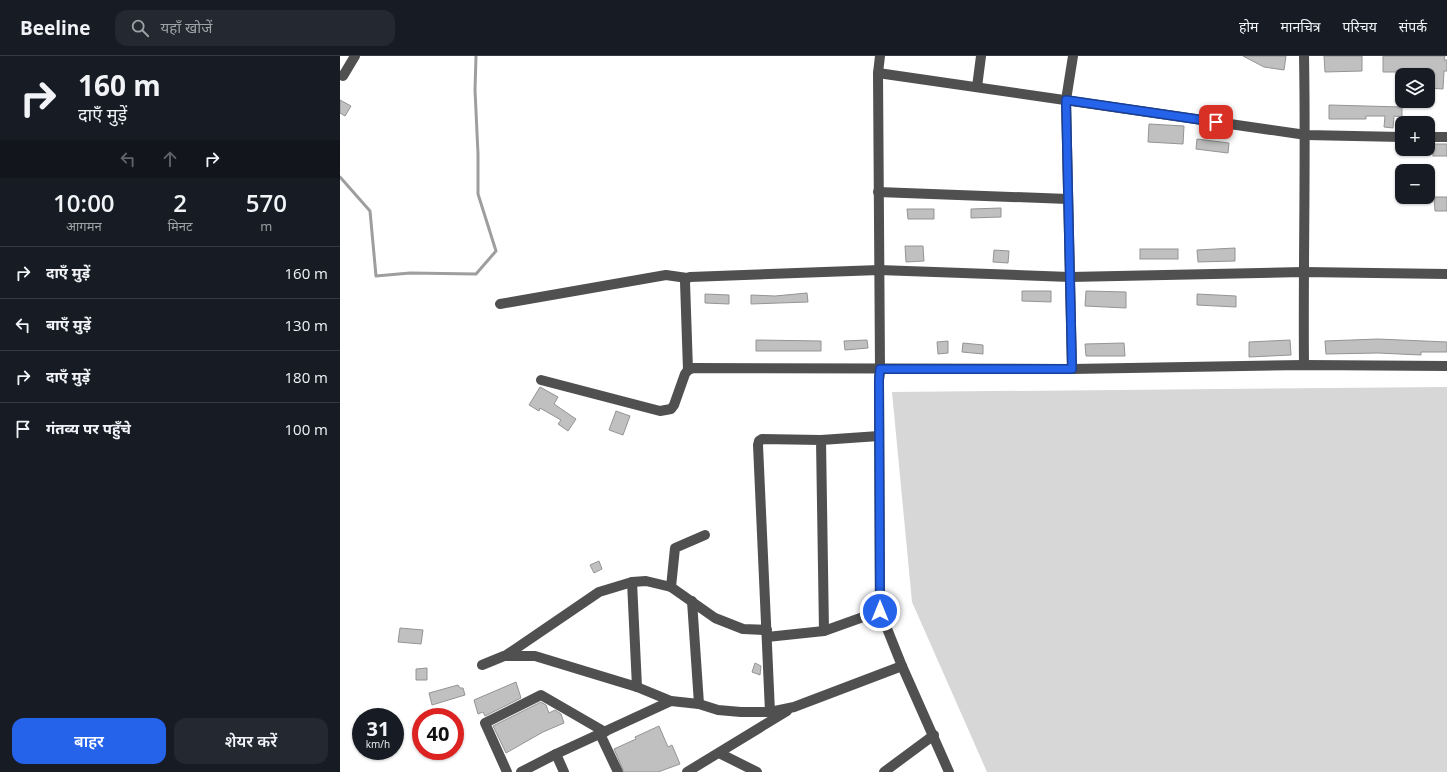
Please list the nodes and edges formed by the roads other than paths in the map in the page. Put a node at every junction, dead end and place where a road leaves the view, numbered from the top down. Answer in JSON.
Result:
{"nodes":[{"id":1,"x":356,"y":56,"type":"edge"},
{"id":2,"x":880,"y":56,"type":"edge"},
{"id":3,"x":981,"y":56,"type":"edge"},
{"id":4,"x":1073,"y":56,"type":"edge"},
{"id":5,"x":1304,"y":56,"type":"edge"},
{"id":6,"x":878,"y":73,"type":"junction"},
{"id":7,"x":342,"y":76,"type":"dead end"},
{"id":8,"x":977,"y":87,"type":"junction"},
{"id":9,"x":1066,"y":100,"type":"junction"},
{"id":10,"x":1306,"y":135,"type":"junction"},
{"id":11,"x":1395,"y":137,"type":"edge"},
{"id":12,"x":1435,"y":137,"type":"edge"},
{"id":13,"x":1447,"y":137,"type":"edge"},
{"id":14,"x":878,"y":192,"type":"junction"},
{"id":15,"x":1068,"y":199,"type":"junction"},
{"id":16,"x":879,"y":270,"type":"junction"},
{"id":17,"x":1303,"y":272,"type":"junction"},
{"id":18,"x":1447,"y":274,"type":"edge"},
{"id":19,"x":1070,"y":277,"type":"junction"},
{"id":20,"x":687,"y":278,"type":"junction"},
{"id":21,"x":500,"y":304,"type":"dead end"},
{"id":22,"x":1304,"y":365,"type":"junction"},
{"id":23,"x":1447,"y":366,"type":"edge"},
{"id":24,"x":880,"y":369,"type":"junction"},
{"id":25,"x":1072,"y":369,"type":"junction"},
{"id":26,"x":688,"y":370,"type":"junction"},
{"id":27,"x":541,"y":380,"type":"dead end"},
{"id":28,"x":879,"y":436,"type":"junction"},
{"id":29,"x":821,"y":440,"type":"junction"},
{"id":30,"x":705,"y":535,"type":"dead end"},
{"id":31,"x":632,"y":582,"type":"junction"},
{"id":32,"x":671,"y":587,"type":"junction"},
{"id":33,"x":692,"y":601,"type":"junction"},
{"id":34,"x":880,"y":611,"type":"junction"},
{"id":35,"x":824,"y":631,"type":"junction"},
{"id":36,"x":767,"y":634,"type":"junction"},
{"id":37,"x":504,"y":656,"type":"junction"},
{"id":38,"x":482,"y":664,"type":"dead end"},
{"id":39,"x":902,"y":666,"type":"junction"},
{"id":40,"x":637,"y":687,"type":"junction"},
{"id":41,"x":671,"y":701,"type":"junction"},
{"id":42,"x":699,"y":704,"type":"junction"},
{"id":43,"x":794,"y":707,"type":"junction"},
{"id":44,"x":770,"y":712,"type":"junction"},
{"id":45,"x":603,"y":733,"type":"junction"},
{"id":46,"x":934,"y":735,"type":"junction"},
{"id":47,"x":719,"y":753,"type":"junction"},
{"id":48,"x":556,"y":754,"type":"junction"},
{"id":49,"x":524,"y":771,"type":"edge"},
{"id":50,"x":507,"y":772,"type":"edge"},
{"id":51,"x":564,"y":772,"type":"edge"},
{"id":52,"x":618,"y":772,"type":"edge"},
{"id":53,"x":687,"y":772,"type":"edge"},
{"id":54,"x":757,"y":772,"type":"edge"},
{"id":55,"x":884,"y":772,"type":"edge"},
{"id":56,"x":949,"y":772,"type":"edge"}],
"edges":[{"from":1,"to":7,"type":"street"},
{"from":2,"to":6,"type":"street"},
{"from":3,"to":8,"type":"street"},
{"from":4,"to":9,"type":"street"},
{"from":5,"to":10,"type":"street"},
{"from":6,"to":8,"type":"street"},
{"from":6,"to":14,"type":"street"},
{"from":8,"to":9,"type":"street"},
{"from":9,"to":10,"type":"street"},
{"from":9,"to":15,"type":"street"},
{"from":10,"to":11,"type":"street"},
{"from":10,"to":17,"type":"street"},
{"from":12,"to":13,"type":"street"},
{"from":14,"to":15,"type":"street"},
{"from":14,"to":16,"type":"street"},
{"from":15,"to":19,"type":"street"},
{"from":16,"to":19,"type":"street"},
{"from":16,"to":20,"type":"street"},
{"from":16,"to":24,"type":"street"},
{"from":17,"to":18,"type":"street"},
{"from":17,"to":19,"type":"street"},
{"from":17,"to":22,"type":"street"},
{"from":19,"to":25,"type":"street"},
{"from":20,"to":21,"type":"street"},
{"from":20,"to":26,"type":"street"},
{"from":22,"to":23,"type":"street"},
{"from":22,"to":25,"type":"street"},
{"from":24,"to":25,"type":"street"},
{"from":24,"to":26,"type":"street"},
{"from":24,"to":28,"type":"street"},
{"from":26,"to":27,"type":"street"},
{"from":28,"to":29,"type":"street"},
{"from":28,"to":34,"type":"street"},
{"from":29,"to":35,"type":"street"},
{"from":29,"to":36,"type":"street"},
{"from":30,"to":32,"type":"street"},
{"from":31,"to":32,"type":"street"},
{"from":31,"to":37,"type":"street"},
{"from":31,"to":40,"type":"street"},
{"from":32,"to":33,"type":"street"},
{"from":33,"to":36,"type":"street"},
{"from":33,"to":42,"type":"street"},
{"from":34,"to":35,"type":"street"},
{"from":34,"to":39,"type":"street"},
{"from":35,"to":36,"type":"street"},
{"from":36,"to":44,"type":"street"},
{"from":37,"to":38,"type":"street"},
{"from":37,"to":40,"type":"street"},
{"from":39,"to":43,"type":"street"},
{"from":39,"to":46,"type":"street"},
{"from":40,"to":41,"type":"street"},
{"from":41,"to":42,"type":"street"},
{"from":41,"to":45,"type":"street"},
{"from":42,"to":44,"type":"street"},
{"from":43,"to":44,"type":"street"},
{"from":43,"to":47,"type":"street"},
{"from":45,"to":48,"type":"street"},
{"from":45,"to":50,"type":"street"},
{"from":45,"to":52,"type":"street"},
{"from":46,"to":55,"type":"street"},
{"from":46,"to":56,"type":"street"},
{"from":47,"to":53,"type":"street"},
{"from":47,"to":54,"type":"street"},
{"from":48,"to":49,"type":"street"},
{"from":48,"to":51,"type":"street"}]}
